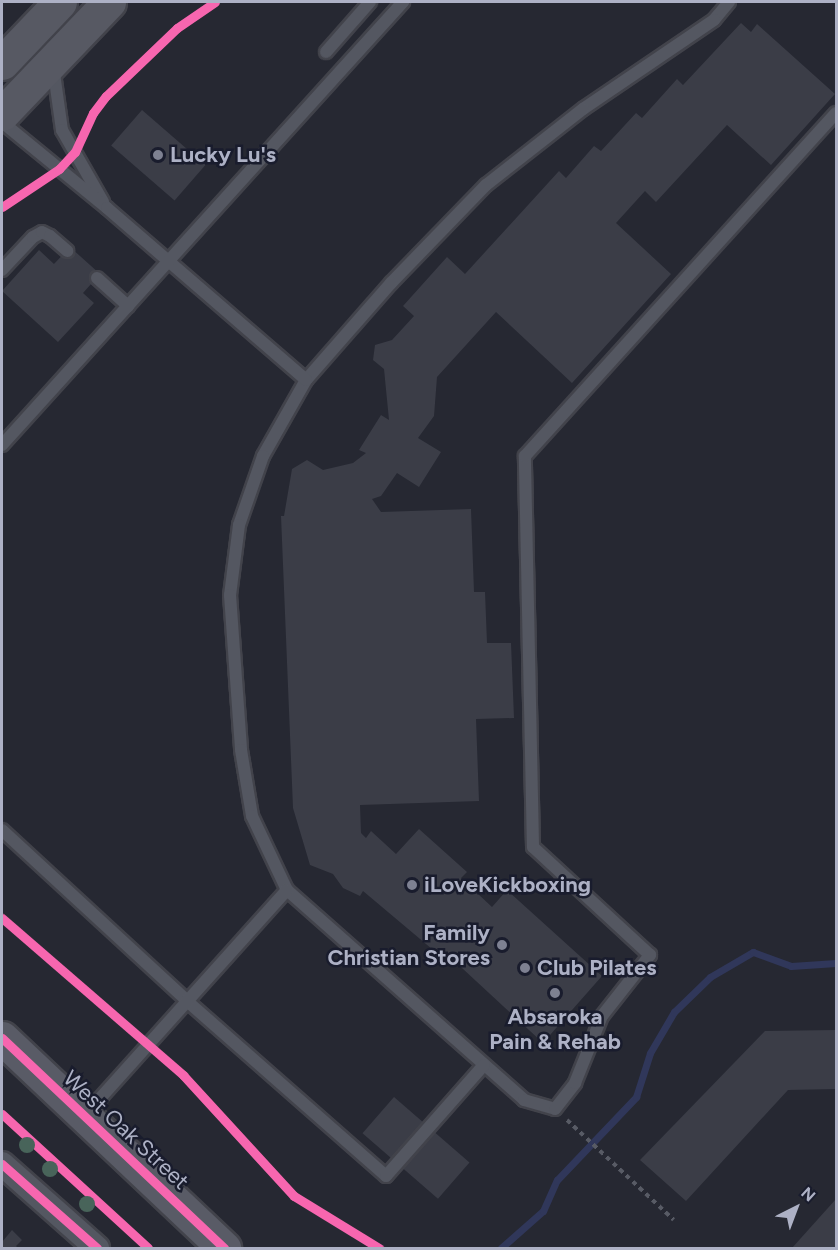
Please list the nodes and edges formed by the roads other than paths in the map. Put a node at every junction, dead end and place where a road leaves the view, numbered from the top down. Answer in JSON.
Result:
{"nodes":[{"id":1,"x":60,"y":2,"type":"edge"},
{"id":2,"x":109,"y":2,"type":"edge"},
{"id":3,"x":370,"y":2,"type":"edge"},
{"id":4,"x":404,"y":2,"type":"edge"},
{"id":5,"x":729,"y":2,"type":"edge"},
{"id":6,"x":36,"y":27,"type":"junction"},
{"id":7,"x":2,"y":43,"type":"edge"},
{"id":8,"x":326,"y":52,"type":"dead end"},
{"id":9,"x":53,"y":62,"type":"junction"},
{"id":10,"x":2,"y":63,"type":"edge"},
{"id":11,"x":837,"y":113,"type":"edge"},
{"id":12,"x":2,"y":114,"type":"edge"},
{"id":13,"x":2,"y":122,"type":"edge"},
{"id":14,"x":107,"y":208,"type":"junction"},
{"id":15,"x":67,"y":251,"type":"dead end"},
{"id":16,"x":168,"y":261,"type":"junction"},
{"id":17,"x":2,"y":270,"type":"edge"},
{"id":18,"x":97,"y":278,"type":"dead end"},
{"id":19,"x":128,"y":306,"type":"junction"},
{"id":20,"x":306,"y":380,"type":"junction"},
{"id":21,"x":2,"y":445,"type":"edge"},
{"id":22,"x":2,"y":830,"type":"edge"},
{"id":23,"x":286,"y":890,"type":"junction"},
{"id":24,"x":187,"y":1001,"type":"junction"},
{"id":25,"x":2,"y":1038,"type":"edge"},
{"id":26,"x":483,"y":1065,"type":"junction"},
{"id":27,"x":83,"y":1117,"type":"junction"},
{"id":28,"x":2,"y":1164,"type":"edge"},
{"id":29,"x":97,"y":1248,"type":"edge"},
{"id":30,"x":224,"y":1248,"type":"edge"}],
"edges":[{"from":1,"to":6,"type":"main road"},
{"from":2,"to":9,"type":"main road"},
{"from":3,"to":8,"type":"lane"},
{"from":4,"to":16,"type":"lane"},
{"from":5,"to":20,"type":"lane"},
{"from":6,"to":7,"type":"lane"},
{"from":6,"to":10,"type":"main road"},
{"from":9,"to":12,"type":"main road"},
{"from":9,"to":14,"type":"lane"},
{"from":11,"to":26,"type":"lane"},
{"from":13,"to":14,"type":"lane"},
{"from":14,"to":16,"type":"lane"},
{"from":15,"to":17,"type":"lane"},
{"from":16,"to":19,"type":"lane"},
{"from":16,"to":20,"type":"lane"},
{"from":18,"to":19,"type":"lane"},
{"from":19,"to":21,"type":"lane"},
{"from":20,"to":23,"type":"lane"},
{"from":22,"to":24,"type":"lane"},
{"from":23,"to":24,"type":"lane"},
{"from":23,"to":26,"type":"lane"},
{"from":24,"to":26,"type":"lane"},
{"from":24,"to":27,"type":"lane"},
{"from":25,"to":27,"type":"main road","name":"West Oak Street"},
{"from":27,"to":30,"type":"main road","name":"West Oak Street"},
{"from":28,"to":29,"type":"street"}]}
